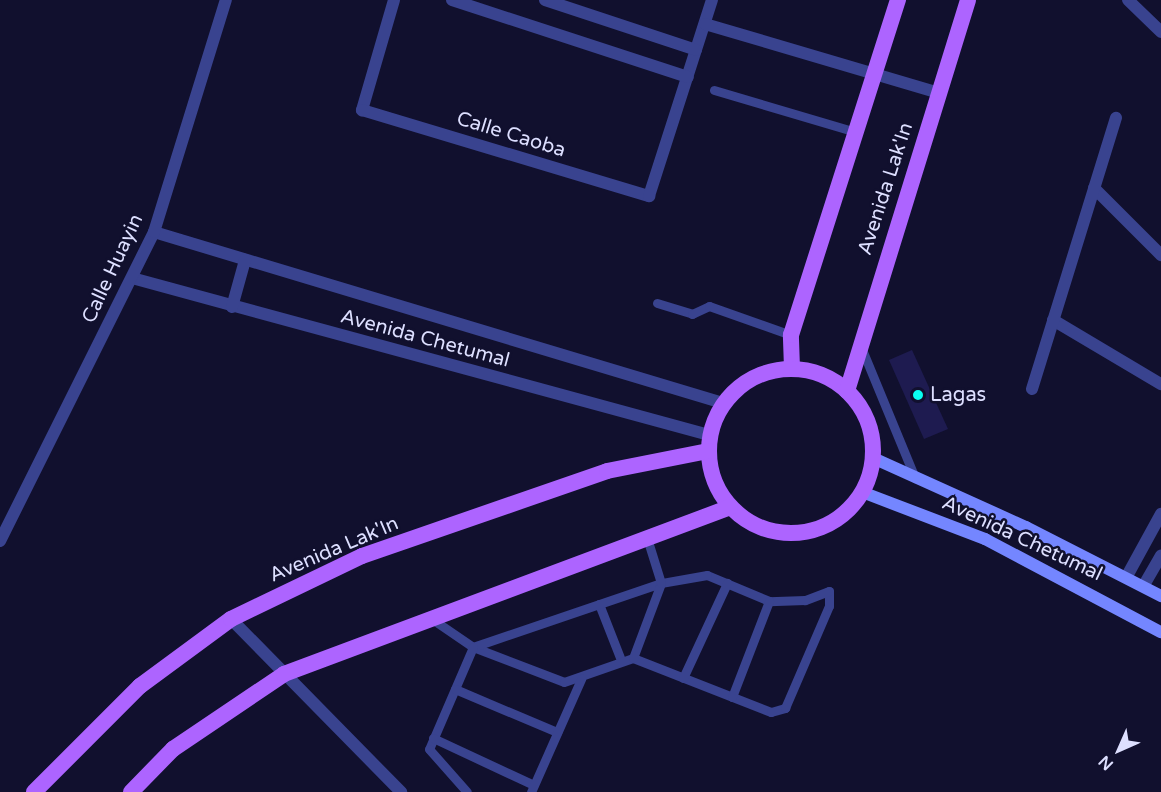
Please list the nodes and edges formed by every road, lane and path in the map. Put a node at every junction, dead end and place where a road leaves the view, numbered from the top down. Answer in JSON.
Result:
{"nodes":[{"id":1,"x":226,"y":0,"type":"edge"},
{"id":2,"x":394,"y":0,"type":"edge"},
{"id":3,"x":452,"y":0,"type":"edge"},
{"id":4,"x":545,"y":0,"type":"edge"},
{"id":5,"x":712,"y":0,"type":"edge"},
{"id":6,"x":898,"y":0,"type":"edge"},
{"id":7,"x":968,"y":0,"type":"edge"},
{"id":8,"x":1128,"y":0,"type":"edge"},
{"id":9,"x":576,"y":5,"type":"edge"},
{"id":10,"x":705,"y":24,"type":"junction"},
{"id":11,"x":1161,"y":32,"type":"edge"},
{"id":12,"x":696,"y":50,"type":"junction"},
{"id":13,"x":874,"y":74,"type":"junction"},
{"id":14,"x":688,"y":77,"type":"junction"},
{"id":15,"x":714,"y":90,"type":"dead end"},
{"id":16,"x":939,"y":93,"type":"junction"},
{"id":17,"x":1116,"y":118,"type":"dead end"},
{"id":18,"x":856,"y":132,"type":"junction"},
{"id":19,"x":1094,"y":188,"type":"junction"},
{"id":20,"x":154,"y":232,"type":"junction"},
{"id":21,"x":1161,"y":255,"type":"edge"},
{"id":22,"x":245,"y":260,"type":"junction"},
{"id":23,"x":132,"y":278,"type":"junction"},
{"id":24,"x":657,"y":303,"type":"dead end"},
{"id":25,"x":232,"y":307,"type":"junction"},
{"id":26,"x":1053,"y":320,"type":"junction"},
{"id":27,"x":791,"y":334,"type":"junction"},
{"id":28,"x":859,"y":341,"type":"junction"},
{"id":29,"x":792,"y":368,"type":"junction"},
{"id":30,"x":1161,"y":384,"type":"edge"},
{"id":31,"x":1032,"y":389,"type":"dead end"},
{"id":32,"x":847,"y":391,"type":"junction"},
{"id":33,"x":723,"y":403,"type":"junction"},
{"id":34,"x":709,"y":443,"type":"junction"},
{"id":35,"x":873,"y":458,"type":"junction"},
{"id":36,"x":915,"y":478,"type":"junction"},
{"id":37,"x":862,"y":492,"type":"junction"},
{"id":38,"x":730,"y":507,"type":"junction"},
{"id":39,"x":1161,"y":514,"type":"edge"},
{"id":40,"x":647,"y":538,"type":"junction"},
{"id":41,"x":0,"y":541,"type":"edge"},
{"id":42,"x":1161,"y":556,"type":"edge"},
{"id":43,"x":1127,"y":576,"type":"junction"},
{"id":44,"x":661,"y":583,"type":"junction"},
{"id":45,"x":727,"y":583,"type":"junction"},
{"id":46,"x":1144,"y":585,"type":"junction"},
{"id":47,"x":1161,"y":596,"type":"edge"},
{"id":48,"x":769,"y":601,"type":"junction"},
{"id":49,"x":599,"y":604,"type":"junction"},
{"id":50,"x":231,"y":619,"type":"junction"},
{"id":51,"x":432,"y":619,"type":"junction"},
{"id":52,"x":1161,"y":632,"type":"edge"},
{"id":53,"x":474,"y":647,"type":"junction"},
{"id":54,"x":633,"y":658,"type":"junction"},
{"id":55,"x":621,"y":660,"type":"junction"},
{"id":56,"x":284,"y":674,"type":"junction"},
{"id":57,"x":683,"y":678,"type":"junction"},
{"id":58,"x":581,"y":679,"type":"junction"},
{"id":59,"x":455,"y":689,"type":"junction"},
{"id":60,"x":732,"y":697,"type":"junction"},
{"id":61,"x":557,"y":732,"type":"junction"},
{"id":62,"x":433,"y":738,"type":"junction"},
{"id":63,"x":533,"y":788,"type":"edge"},
{"id":64,"x":34,"y":792,"type":"edge"},
{"id":65,"x":131,"y":792,"type":"edge"},
{"id":66,"x":401,"y":792,"type":"edge"},
{"id":67,"x":467,"y":792,"type":"edge"}],
"edges":[{"from":1,"to":20,"type":"street","name":"Calle Huayin"},
{"from":2,"to":14,"type":"street","name":"Calle Caoba"},
{"from":3,"to":14,"type":"street"},
{"from":4,"to":9,"type":"street"},
{"from":5,"to":10,"type":"street"},
{"from":6,"to":13,"type":"main road"},
{"from":7,"to":16,"type":"main road","name":"Avenida Lak'In"},
{"from":8,"to":11,"type":"street"},
{"from":9,"to":12,"type":"street"},
{"from":10,"to":12,"type":"street"},
{"from":10,"to":13,"type":"street"},
{"from":12,"to":14,"type":"street"},
{"from":13,"to":16,"type":"street"},
{"from":13,"to":18,"type":"main road"},
{"from":15,"to":18,"type":"lane"},
{"from":16,"to":28,"type":"main road","name":"Avenida Lak'In"},
{"from":17,"to":19,"type":"street"},
{"from":18,"to":27,"type":"main road"},
{"from":19,"to":21,"type":"street"},
{"from":19,"to":26,"type":"street"},
{"from":20,"to":22,"type":"street","name":"Avenida Chetumal"},
{"from":20,"to":23,"type":"street","name":"Calle Huayin"},
{"from":22,"to":25,"type":"street"},
{"from":22,"to":33,"type":"street","name":"Avenida Chetumal"},
{"from":23,"to":25,"type":"street","name":"Avenida Chetumal"},
{"from":23,"to":41,"type":"street","name":"Calle Huayin"},
{"from":24,"to":27,"type":"lane"},
{"from":25,"to":34,"type":"street","name":"Avenida Chetumal"},
{"from":26,"to":30,"type":"street"},
{"from":26,"to":31,"type":"street"},
{"from":27,"to":29,"type":"main road"},
{"from":28,"to":32,"type":"main road","name":"Avenida Lak'In"},
{"from":28,"to":36,"type":"lane"},
{"from":29,"to":32,"type":"main road"},
{"from":29,"to":33,"type":"main road"},
{"from":32,"to":35,"type":"main road"},
{"from":33,"to":34,"type":"main road"},
{"from":34,"to":38,"type":"main road"},
{"from":34,"to":50,"type":"main road","name":"Avenida Lak'In"},
{"from":35,"to":36,"type":"main road","name":"Avenida Chetumal"},
{"from":35,"to":37,"type":"main road"},
{"from":36,"to":43,"type":"main road","name":"Avenida Chetumal"},
{"from":37,"to":38,"type":"main road"},
{"from":37,"to":52,"type":"main road","name":"Avenida Chetumal"},
{"from":38,"to":40,"type":"main road"},
{"from":39,"to":43,"type":"street"},
{"from":40,"to":44,"type":"lane"},
{"from":40,"to":51,"type":"main road"},
{"from":42,"to":46,"type":"street"},
{"from":43,"to":46,"type":"main road","name":"Avenida Chetumal"},
{"from":44,"to":45,"type":"lane"},
{"from":44,"to":49,"type":"lane"},
{"from":44,"to":54,"type":"lane"},
{"from":45,"to":48,"type":"lane"},
{"from":45,"to":57,"type":"lane"},
{"from":46,"to":47,"type":"main road","name":"Avenida Chetumal"},
{"from":48,"to":60,"type":"lane"},
{"from":48,"to":60,"type":"lane"},
{"from":49,"to":53,"type":"lane"},
{"from":49,"to":55,"type":"lane"},
{"from":50,"to":56,"type":"street"},
{"from":50,"to":64,"type":"main road","name":"Avenida Lak'In"},
{"from":51,"to":53,"type":"lane"},
{"from":51,"to":56,"type":"main road"},
{"from":53,"to":58,"type":"lane"},
{"from":53,"to":59,"type":"lane"},
{"from":54,"to":55,"type":"lane"},
{"from":54,"to":57,"type":"lane"},
{"from":55,"to":58,"type":"lane"},
{"from":56,"to":65,"type":"main road"},
{"from":56,"to":66,"type":"street"},
{"from":57,"to":60,"type":"lane"},
{"from":58,"to":61,"type":"lane"},
{"from":59,"to":61,"type":"lane"},
{"from":59,"to":62,"type":"lane"},
{"from":61,"to":63,"type":"lane"},
{"from":62,"to":63,"type":"lane"},
{"from":62,"to":67,"type":"lane"}]}
